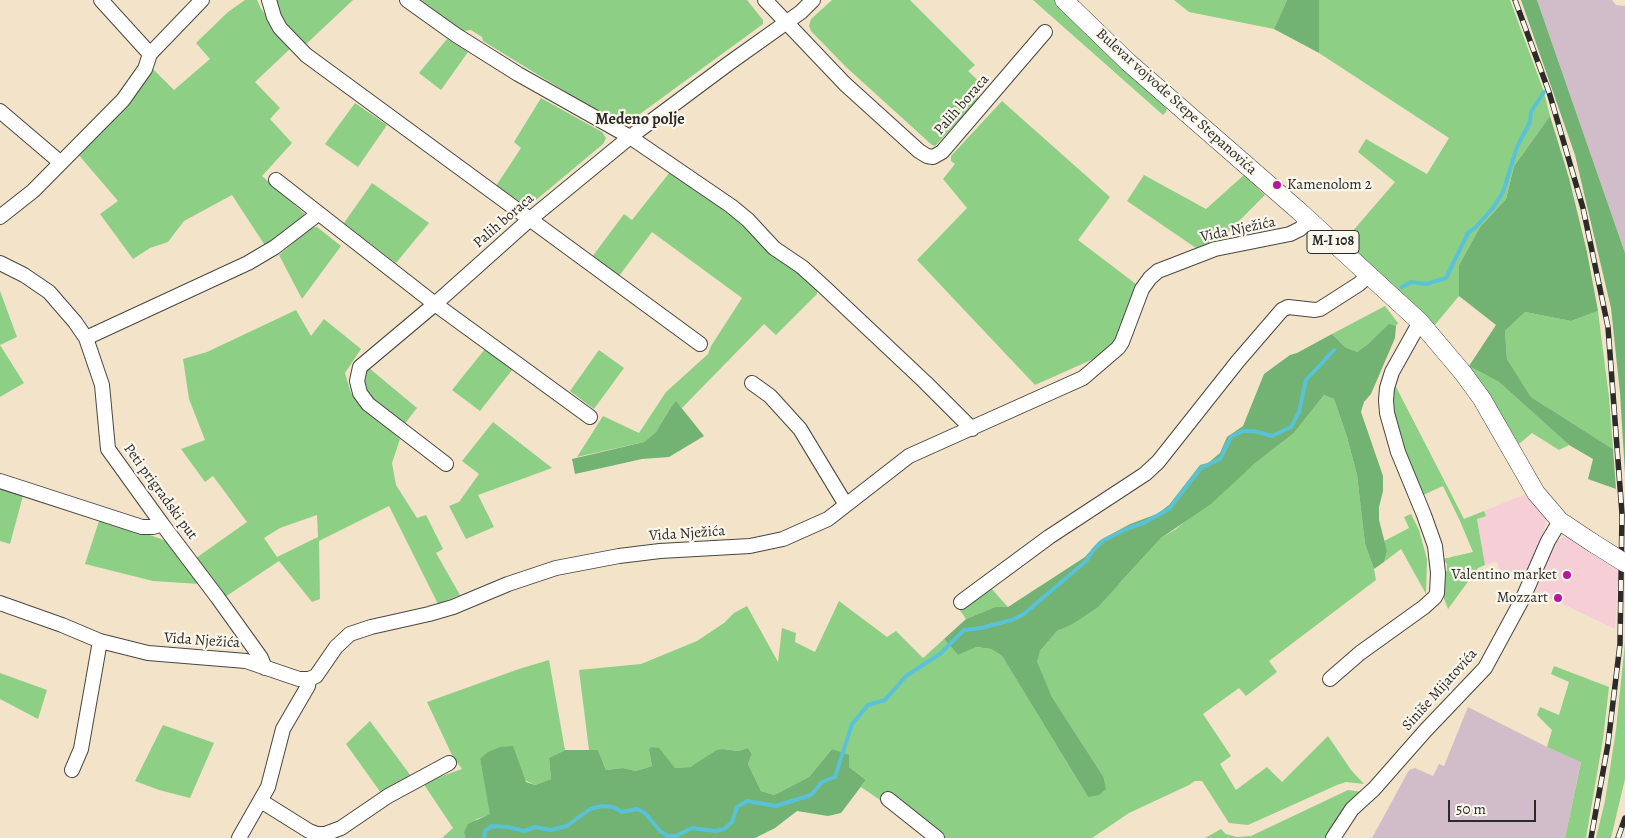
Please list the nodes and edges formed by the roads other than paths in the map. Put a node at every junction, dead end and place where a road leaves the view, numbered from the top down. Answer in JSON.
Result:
{"nodes":[{"id":1,"x":101,"y":0,"type":"edge"},
{"id":2,"x":202,"y":0,"type":"edge"},
{"id":3,"x":269,"y":0,"type":"edge"},
{"id":4,"x":407,"y":0,"type":"edge"},
{"id":5,"x":765,"y":0,"type":"edge"},
{"id":6,"x":813,"y":0,"type":"edge"},
{"id":7,"x":1064,"y":0,"type":"edge"},
{"id":8,"x":785,"y":23,"type":"junction"},
{"id":9,"x":1046,"y":32,"type":"dead end"},
{"id":10,"x":150,"y":54,"type":"junction"},
{"id":11,"x":0,"y":111,"type":"edge"},
{"id":12,"x":630,"y":137,"type":"junction"},
{"id":13,"x":61,"y":163,"type":"junction"},
{"id":14,"x":276,"y":180,"type":"dead end"},
{"id":15,"x":318,"y":214,"type":"junction"},
{"id":16,"x":0,"y":217,"type":"edge"},
{"id":17,"x":529,"y":220,"type":"junction"},
{"id":18,"x":1309,"y":220,"type":"junction"},
{"id":19,"x":0,"y":264,"type":"edge"},
{"id":20,"x":1369,"y":275,"type":"junction"},
{"id":21,"x":435,"y":304,"type":"junction"},
{"id":22,"x":1420,"y":322,"type":"junction"},
{"id":23,"x":86,"y":338,"type":"junction"},
{"id":24,"x":700,"y":344,"type":"dead end"},
{"id":25,"x":752,"y":383,"type":"dead end"},
{"id":26,"x":590,"y":417,"type":"dead end"},
{"id":27,"x":972,"y":429,"type":"junction"},
{"id":28,"x":446,"y":464,"type":"dead end"},
{"id":29,"x":0,"y":482,"type":"edge"},
{"id":30,"x":846,"y":505,"type":"junction"},
{"id":31,"x":1560,"y":521,"type":"junction"},
{"id":32,"x":162,"y":524,"type":"junction"},
{"id":33,"x":1625,"y":563,"type":"edge"},
{"id":34,"x":0,"y":602,"type":"edge"},
{"id":35,"x":961,"y":602,"type":"dead end"},
{"id":36,"x":100,"y":641,"type":"junction"},
{"id":37,"x":265,"y":668,"type":"junction"},
{"id":38,"x":309,"y":679,"type":"junction"},
{"id":39,"x":1330,"y":679,"type":"dead end"},
{"id":40,"x":449,"y":763,"type":"dead end"},
{"id":41,"x":72,"y":770,"type":"dead end"},
{"id":42,"x":888,"y":799,"type":"dead end"},
{"id":43,"x":261,"y":801,"type":"junction"},
{"id":44,"x":239,"y":838,"type":"edge"},
{"id":45,"x":937,"y":838,"type":"edge"},
{"id":46,"x":1333,"y":838,"type":"edge"}],
"edges":[{"from":1,"to":10,"type":"street"},
{"from":2,"to":10,"type":"street"},
{"from":3,"to":17,"type":"street"},
{"from":4,"to":12,"type":"street"},
{"from":5,"to":8,"type":"street","name":"Palih boraca"},
{"from":6,"to":8,"type":"street","name":"Palih boraca"},
{"from":7,"to":18,"type":"main road","name":"Bulevar vojvode Stepe Stepanovića","number":"M-I 108"},
{"from":8,"to":9,"type":"street","name":"Palih boraca"},
{"from":8,"to":12,"type":"street","name":"Palih boraca"},
{"from":10,"to":13,"type":"street"},
{"from":11,"to":13,"type":"street"},
{"from":12,"to":17,"type":"street","name":"Palih boraca"},
{"from":12,"to":27,"type":"street"},
{"from":13,"to":16,"type":"street"},
{"from":14,"to":15,"type":"street"},
{"from":15,"to":21,"type":"street"},
{"from":15,"to":23,"type":"street"},
{"from":17,"to":21,"type":"street","name":"Palih boraca"},
{"from":17,"to":24,"type":"street"},
{"from":18,"to":20,"type":"main road","name":"Bulevar vojvode Stepe Stepanovića","number":"M-I 108"},
{"from":18,"to":27,"type":"street","name":"Vida Nježića"},
{"from":19,"to":23,"type":"street","name":"Peti prigradski put"},
{"from":20,"to":22,"type":"main road","name":"Bulevar vojvode Stepe Stepanovića","number":"M-I 108"},
{"from":20,"to":35,"type":"street"},
{"from":21,"to":26,"type":"street"},
{"from":21,"to":28,"type":"street","name":"Palih boraca"},
{"from":22,"to":31,"type":"main road","name":"Bulevar vojvode Stepe Stepanovića","number":"M-I 108"},
{"from":22,"to":39,"type":"street"},
{"from":23,"to":32,"type":"street","name":"Peti prigradski put"},
{"from":25,"to":30,"type":"street"},
{"from":27,"to":30,"type":"street","name":"Vida Nježića"},
{"from":29,"to":32,"type":"street"},
{"from":30,"to":38,"type":"street","name":"Vida Nježića"},
{"from":31,"to":33,"type":"main road","number":"M-I 108","bridge":true},
{"from":31,"to":46,"type":"street","name":"Siniše Mijatovića"},
{"from":32,"to":37,"type":"street","name":"Peti prigradski put"},
{"from":34,"to":36,"type":"street","name":"Vida Nježića"},
{"from":36,"to":37,"type":"street","name":"Vida Nježića"},
{"from":36,"to":41,"type":"street"},
{"from":37,"to":38,"type":"street","name":"Vida Nježića"},
{"from":38,"to":43,"type":"street"},
{"from":40,"to":43,"type":"street"},
{"from":42,"to":45,"type":"street"},
{"from":43,"to":44,"type":"street"}]}
